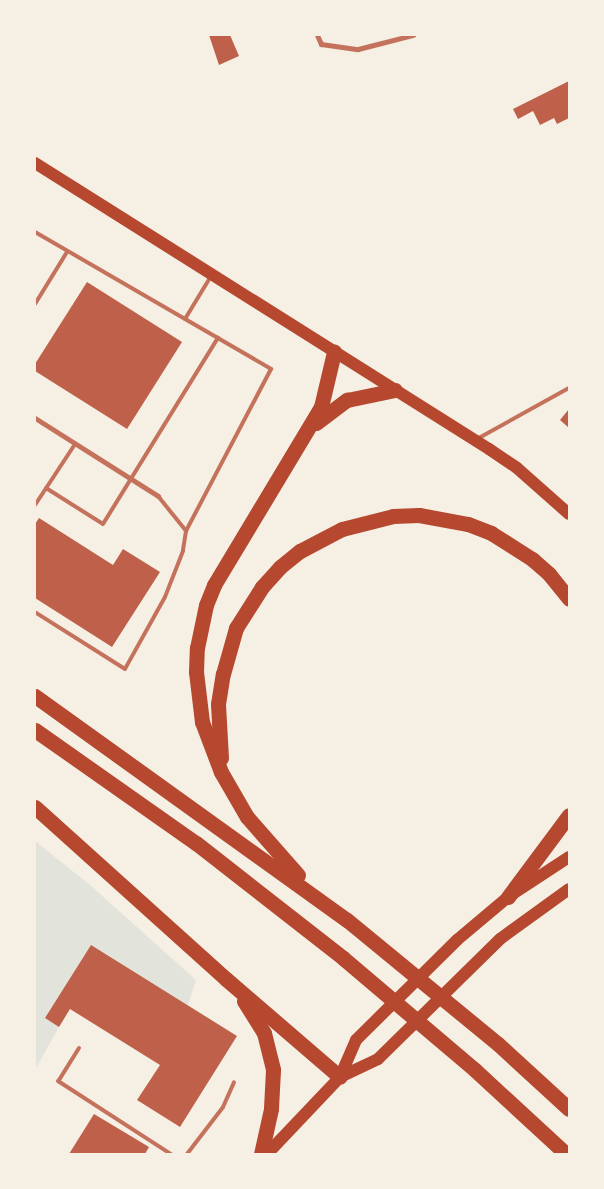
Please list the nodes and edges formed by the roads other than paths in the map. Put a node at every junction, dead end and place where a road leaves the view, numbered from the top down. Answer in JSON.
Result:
{"nodes":[{"id":1,"x":317,"y":35,"type":"edge"},
{"id":2,"x":413,"y":35,"type":"edge"},
{"id":3,"x":35,"y":163,"type":"edge"},
{"id":4,"x":35,"y":232,"type":"edge"},
{"id":5,"x":67,"y":252,"type":"junction"},
{"id":6,"x":212,"y":275,"type":"junction"},
{"id":7,"x":35,"y":304,"type":"edge"},
{"id":8,"x":185,"y":319,"type":"junction"},
{"id":9,"x":218,"y":338,"type":"junction"},
{"id":10,"x":334,"y":352,"type":"junction"},
{"id":11,"x":569,"y":388,"type":"edge"},
{"id":12,"x":395,"y":390,"type":"junction"},
{"id":13,"x":35,"y":418,"type":"edge"},
{"id":14,"x":312,"y":428,"type":"junction"},
{"id":15,"x":475,"y":440,"type":"junction"},
{"id":16,"x":75,"y":444,"type":"junction"},
{"id":17,"x":130,"y":478,"type":"junction"},
{"id":18,"x":46,"y":488,"type":"junction"},
{"id":19,"x":158,"y":496,"type":"joint"},
{"id":20,"x":35,"y":505,"type":"edge"},
{"id":21,"x":569,"y":514,"type":"edge"},
{"id":22,"x":186,"y":531,"type":"junction"},
{"id":23,"x":569,"y":599,"type":"edge"},
{"id":24,"x":35,"y":612,"type":"edge"},
{"id":25,"x":35,"y":696,"type":"edge"},
{"id":26,"x":35,"y":730,"type":"edge"},
{"id":27,"x":233,"y":795,"type":"junction"},
{"id":28,"x":35,"y":807,"type":"edge"},
{"id":29,"x":569,"y":815,"type":"edge"},
{"id":30,"x":569,"y":857,"type":"edge"},
{"id":31,"x":569,"y":889,"type":"edge"},
{"id":32,"x":508,"y":897,"type":"junction"},
{"id":33,"x":347,"y":920,"type":"junction"},
{"id":34,"x":226,"y":979,"type":"junction"},
{"id":35,"x":79,"y":1048,"type":"dead end"},
{"id":36,"x":340,"y":1077,"type":"junction"},
{"id":37,"x":538,"y":1080,"type":"junction"},
{"id":38,"x":234,"y":1082,"type":"dead end"},
{"id":39,"x":569,"y":1102,"type":"edge"},
{"id":40,"x":569,"y":1109,"type":"edge"},
{"id":41,"x":171,"y":1154,"type":"edge"},
{"id":42,"x":187,"y":1154,"type":"edge"},
{"id":43,"x":261,"y":1154,"type":"edge"},
{"id":44,"x":267,"y":1154,"type":"edge"},
{"id":45,"x":566,"y":1154,"type":"edge"}],
"edges":[{"from":1,"to":2,"type":"street"},
{"from":3,"to":6,"type":"main road"},
{"from":4,"to":5,"type":"lane"},
{"from":5,"to":7,"type":"lane"},
{"from":5,"to":8,"type":"lane"},
{"from":6,"to":8,"type":"lane"},
{"from":6,"to":10,"type":"main road"},
{"from":8,"to":9,"type":"lane"},
{"from":9,"to":17,"type":"lane"},
{"from":9,"to":22,"type":"lane"},
{"from":10,"to":12,"type":"main road"},
{"from":10,"to":14,"type":"highway"},
{"from":11,"to":15,"type":"lane"},
{"from":12,"to":14,"type":"highway"},
{"from":12,"to":15,"type":"main road"},
{"from":13,"to":16,"type":"street"},
{"from":14,"to":27,"type":"highway"},
{"from":15,"to":21,"type":"main road"},
{"from":16,"to":17,"type":"street"},
{"from":16,"to":18,"type":"lane"},
{"from":17,"to":18,"type":"lane"},
{"from":17,"to":19,"type":"street"},
{"from":18,"to":20,"type":"lane"},
{"from":19,"to":22,"type":"lane"},
{"from":22,"to":24,"type":"lane"},
{"from":23,"to":27,"type":"highway"},
{"from":25,"to":33,"type":"highway"},
{"from":26,"to":45,"type":"highway"},
{"from":27,"to":33,"type":"highway"},
{"from":28,"to":34,"type":"highway"},
{"from":29,"to":32,"type":"highway"},
{"from":30,"to":32,"type":"main road"},
{"from":31,"to":36,"type":"main road"},
{"from":32,"to":36,"type":"main road"},
{"from":33,"to":37,"type":"highway"},
{"from":34,"to":36,"type":"highway"},
{"from":34,"to":43,"type":"highway"},
{"from":35,"to":41,"type":"lane"},
{"from":36,"to":44,"type":"main road"},
{"from":37,"to":39,"type":"highway"},
{"from":37,"to":40,"type":"highway"},
{"from":38,"to":42,"type":"lane"}]}
